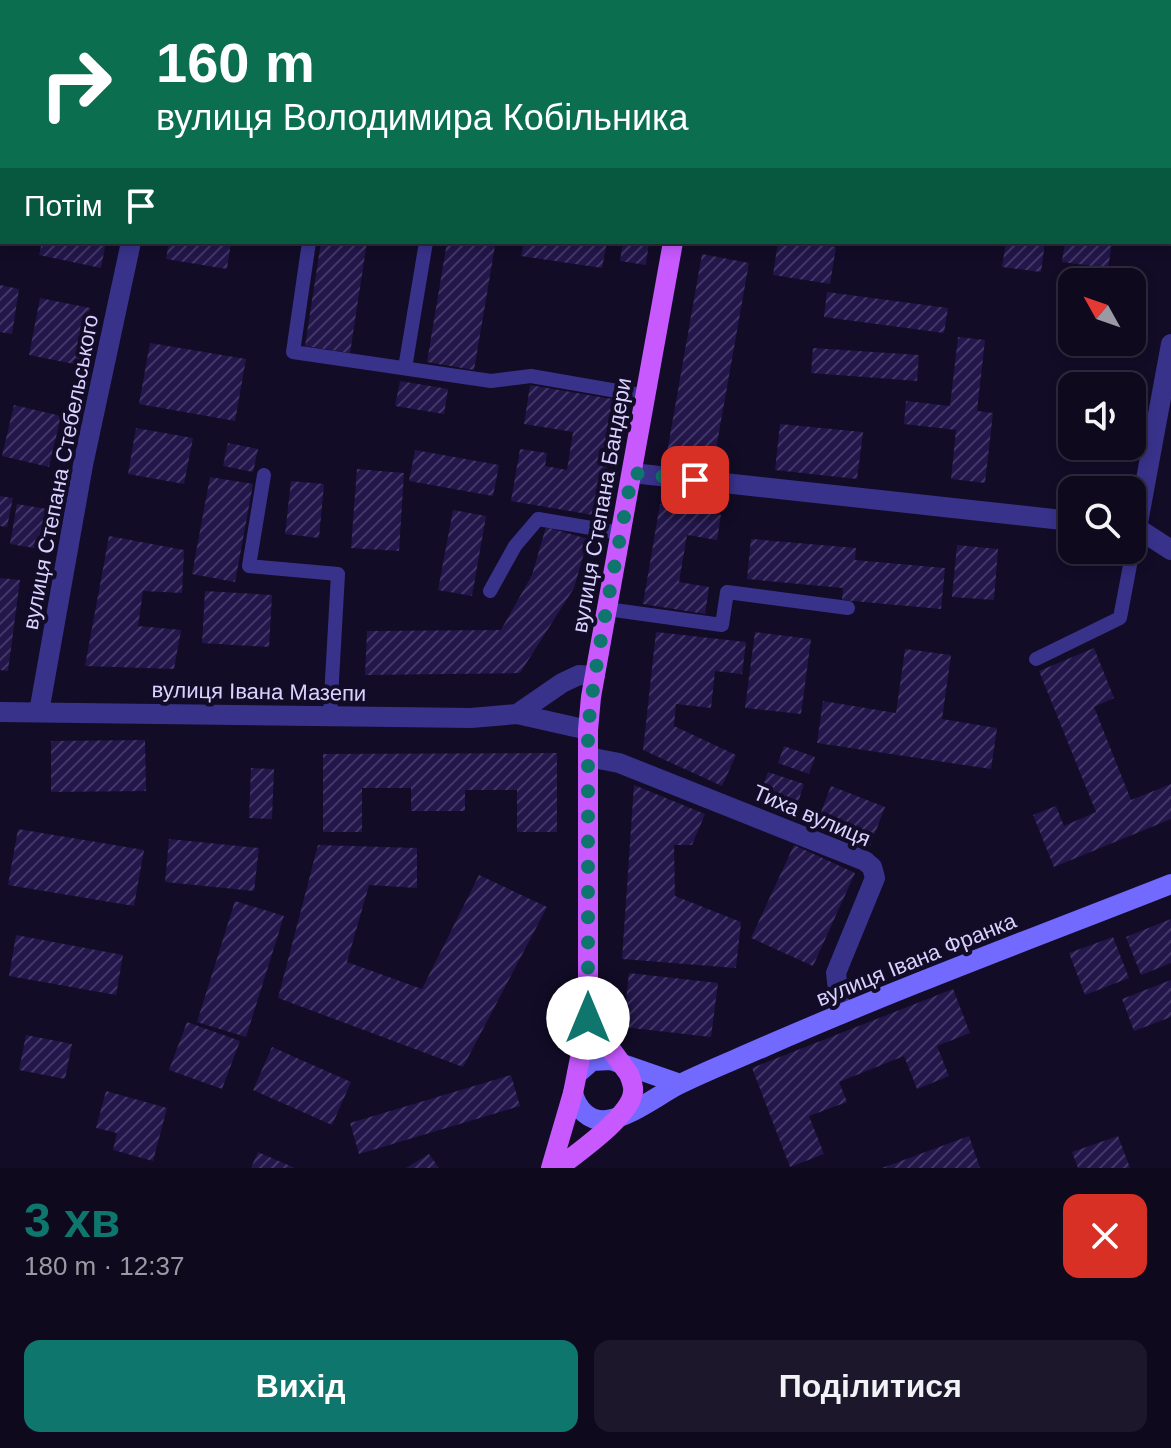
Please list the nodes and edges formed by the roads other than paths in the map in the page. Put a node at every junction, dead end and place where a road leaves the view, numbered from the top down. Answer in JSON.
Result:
{"nodes":[{"id":1,"x":131,"y":244,"type":"edge"},
{"id":2,"x":309,"y":244,"type":"edge"},
{"id":3,"x":426,"y":244,"type":"edge"},
{"id":4,"x":673,"y":244,"type":"edge"},
{"id":5,"x":1171,"y":344,"type":"edge"},
{"id":6,"x":405,"y":368,"type":"junction"},
{"id":7,"x":646,"y":396,"type":"junction"},
{"id":8,"x":632,"y":473,"type":"junction"},
{"id":9,"x":264,"y":475,"type":"dead end"},
{"id":10,"x":1144,"y":476,"type":"edge"},
{"id":11,"x":1058,"y":519,"type":"edge"},
{"id":12,"x":621,"y":533,"type":"junction"},
{"id":13,"x":1146,"y":534,"type":"edge"},
{"id":14,"x":1171,"y":550,"type":"edge"},
{"id":15,"x":1128,"y":564,"type":"edge"},
{"id":16,"x":490,"y":591,"type":"dead end"},
{"id":17,"x":848,"y":608,"type":"dead end"},
{"id":18,"x":607,"y":609,"type":"junction"},
{"id":19,"x":1036,"y":659,"type":"dead end"},
{"id":20,"x":595,"y":676,"type":"junction"},
{"id":21,"x":0,"y":712,"type":"edge"},
{"id":22,"x":39,"y":712,"type":"junction"},
{"id":23,"x":517,"y":714,"type":"junction"},
{"id":24,"x":330,"y":715,"type":"junction"},
{"id":25,"x":588,"y":730,"type":"junction"},
{"id":26,"x":588,"y":757,"type":"junction"},
{"id":27,"x":1171,"y":884,"type":"edge"},
{"id":28,"x":841,"y":1014,"type":"junction"},
{"id":29,"x":588,"y":1018,"type":"junction"},
{"id":30,"x":621,"y":1063,"type":"junction"},
{"id":31,"x":575,"y":1083,"type":"junction"},
{"id":32,"x":680,"y":1084,"type":"junction"},
{"id":33,"x":621,"y":1116,"type":"junction"},
{"id":34,"x":551,"y":1168,"type":"edge"},
{"id":35,"x":558,"y":1168,"type":"edge"}],
"edges":[{"from":1,"to":22,"type":"street","name":"вулиця Степана Стебельського"},
{"from":2,"to":6,"type":"lane"},
{"from":3,"to":6,"type":"lane"},
{"from":4,"to":7,"type":"main road","name":"вулиця Степана Бандери"},
{"from":5,"to":10,"type":"street"},
{"from":6,"to":7,"type":"lane"},
{"from":7,"to":8,"type":"main road","name":"вулиця Степана Бандери"},
{"from":8,"to":11,"type":"street"},
{"from":8,"to":12,"type":"main road","name":"вулиця Степана Бандери"},
{"from":9,"to":24,"type":"lane"},
{"from":12,"to":16,"type":"lane"},
{"from":12,"to":18,"type":"main road","name":"вулиця Степана Бандери"},
{"from":13,"to":14,"type":"street"},
{"from":15,"to":19,"type":"lane"},
{"from":17,"to":18,"type":"lane"},
{"from":18,"to":20,"type":"main road","name":"вулиця Степана Бандери"},
{"from":20,"to":23,"type":"street","name":"вулиця Івана Мазепи"},
{"from":20,"to":25,"type":"main road","name":"вулиця Степана Бандери"},
{"from":21,"to":22,"type":"street","name":"вулиця Івана Мазепи"},
{"from":22,"to":24,"type":"street","name":"вулиця Івана Мазепи"},
{"from":23,"to":24,"type":"street","name":"вулиця Івана Мазепи"},
{"from":23,"to":25,"type":"street","name":"вулиця Івана Мазепи"},
{"from":25,"to":26,"type":"main road","name":"вулиця Степана Бандери"},
{"from":26,"to":28,"type":"street","name":"Тиха вулиця"},
{"from":26,"to":29,"type":"main road","name":"вулиця Степана Бандери"},
{"from":27,"to":28,"type":"main road","name":"вулиця Івана Франка"},
{"from":28,"to":32,"type":"main road","name":"вулиця Івана Франка"},
{"from":29,"to":30,"type":"main road"},
{"from":29,"to":31,"type":"main road","name":"вулиця Степана Бандери"},
{"from":30,"to":31,"type":"main road"},
{"from":30,"to":32,"type":"main road"},
{"from":30,"to":33,"type":"main road"},
{"from":31,"to":33,"type":"main road"},
{"from":31,"to":34,"type":"main road"},
{"from":32,"to":33,"type":"main road","name":"вулиця Івана Франка"},
{"from":33,"to":35,"type":"main road","name":"вулиця Івана Франка"}]}
